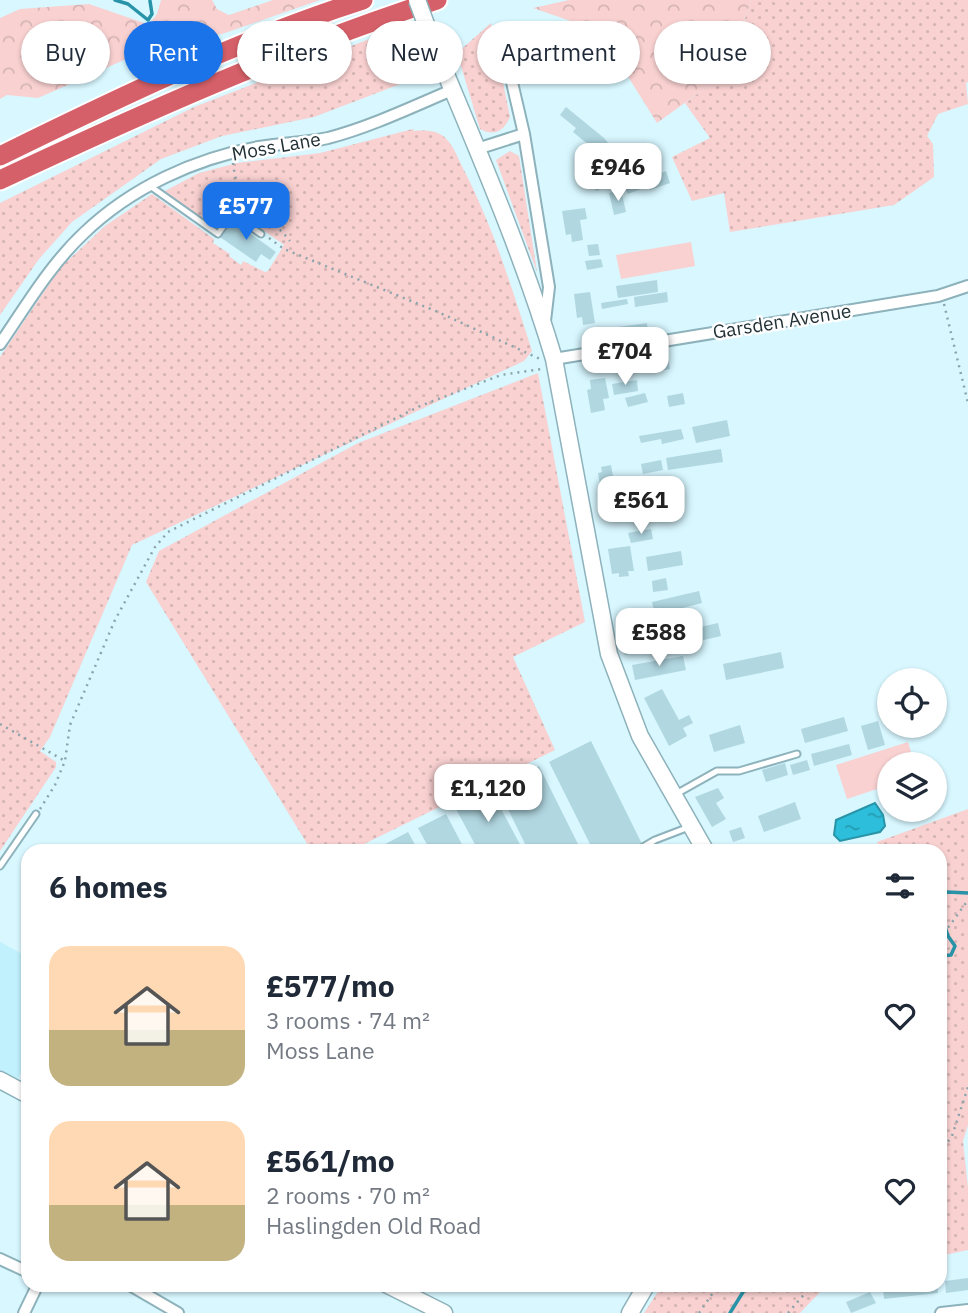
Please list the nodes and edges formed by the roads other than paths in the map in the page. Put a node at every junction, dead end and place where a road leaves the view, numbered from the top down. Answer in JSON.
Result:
{"nodes":[{"id":1,"x":363,"y":0,"type":"edge"},
{"id":2,"x":417,"y":0,"type":"edge"},
{"id":3,"x":437,"y":0,"type":"edge"},
{"id":4,"x":512,"y":84,"type":"edge"},
{"id":5,"x":452,"y":90,"type":"junction"},
{"id":6,"x":524,"y":134,"type":"junction"},
{"id":7,"x":477,"y":149,"type":"junction"},
{"id":8,"x":0,"y":156,"type":"edge"},
{"id":9,"x":0,"y":180,"type":"edge"},
{"id":10,"x":150,"y":186,"type":"junction"},
{"id":11,"x":262,"y":234,"type":"road end"},
{"id":12,"x":968,"y":286,"type":"edge"},
{"id":13,"x":544,"y":327,"type":"junction"},
{"id":14,"x":0,"y":344,"type":"edge"},
{"id":15,"x":555,"y":363,"type":"junction"},
{"id":16,"x":797,"y":754,"type":"dead end"},
{"id":17,"x":674,"y":796,"type":"junction"},
{"id":18,"x":36,"y":814,"type":"road end"},
{"id":19,"x":691,"y":826,"type":"junction"},
{"id":20,"x":648,"y":844,"type":"edge"},
{"id":21,"x":702,"y":844,"type":"edge"},
{"id":22,"x":0,"y":866,"type":"edge"},
{"id":23,"x":0,"y":1080,"type":"edge"},
{"id":24,"x":21,"y":1091,"type":"edge"},
{"id":25,"x":0,"y":1259,"type":"edge"},
{"id":26,"x":21,"y":1269,"type":"edge"},
{"id":27,"x":34,"y":1292,"type":"edge"},
{"id":28,"x":142,"y":1292,"type":"edge"},
{"id":29,"x":402,"y":1292,"type":"edge"},
{"id":30,"x":642,"y":1292,"type":"edge"},
{"id":31,"x":968,"y":1310,"type":"edge"},
{"id":32,"x":24,"y":1313,"type":"edge"},
{"id":33,"x":178,"y":1313,"type":"edge"},
{"id":34,"x":443,"y":1313,"type":"edge"},
{"id":35,"x":630,"y":1313,"type":"edge"},
{"id":36,"x":942,"y":1313,"type":"edge"}],
"edges":[{"from":1,"to":8,"type":"highway"},
{"from":2,"to":5,"type":"main road","bridge":true},
{"from":3,"to":9,"type":"highway"},
{"from":4,"to":6,"type":"street"},
{"from":5,"to":7,"type":"main road"},
{"from":5,"to":10,"type":"street","name":"Moss Lane"},
{"from":6,"to":7,"type":"street"},
{"from":6,"to":13,"type":"street"},
{"from":7,"to":13,"type":"main road"},
{"from":10,"to":11,"type":"lane"},
{"from":10,"to":14,"type":"street","name":"Moss Lane"},
{"from":12,"to":15,"type":"street","name":"Garsden Avenue"},
{"from":13,"to":15,"type":"main road"},
{"from":15,"to":17,"type":"main road"},
{"from":16,"to":17,"type":"lane"},
{"from":17,"to":19,"type":"main road"},
{"from":18,"to":22,"type":"lane"},
{"from":19,"to":20,"type":"lane"},
{"from":19,"to":21,"type":"main road"},
{"from":23,"to":24,"type":"main road"},
{"from":25,"to":26,"type":"street"},
{"from":27,"to":32,"type":"street"},
{"from":28,"to":33,"type":"street"},
{"from":29,"to":34,"type":"main road"},
{"from":30,"to":35,"type":"main road"},
{"from":31,"to":36,"type":"street"}]}
